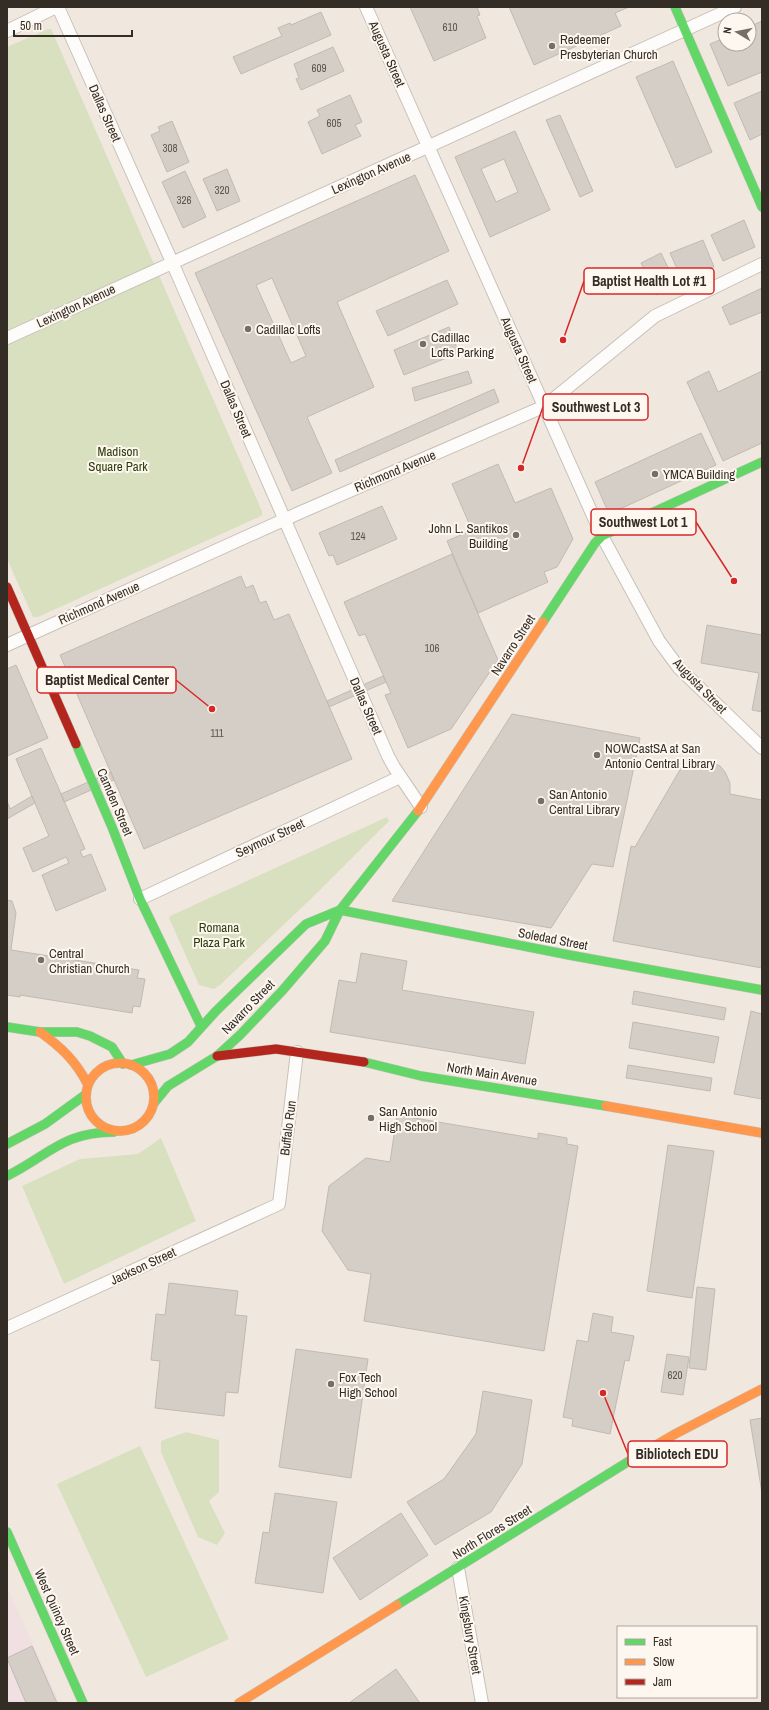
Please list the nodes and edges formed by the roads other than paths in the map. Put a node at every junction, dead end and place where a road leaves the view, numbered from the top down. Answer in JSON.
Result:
{"nodes":[{"id":1,"x":57,"y":7,"type":"edge"},
{"id":2,"x":366,"y":7,"type":"edge"},
{"id":3,"x":675,"y":7,"type":"edge"},
{"id":4,"x":735,"y":7,"type":"edge"},
{"id":5,"x":685,"y":30,"type":"junction"},
{"id":6,"x":7,"y":31,"type":"edge"},
{"id":7,"x":428,"y":147,"type":"junction"},
{"id":8,"x":762,"y":207,"type":"edge"},
{"id":9,"x":172,"y":262,"type":"junction"},
{"id":10,"x":762,"y":264,"type":"edge"},
{"id":11,"x":7,"y":338,"type":"edge"},
{"id":12,"x":545,"y":406,"type":"junction"},
{"id":13,"x":762,"y":462,"type":"edge"},
{"id":14,"x":283,"y":520,"type":"junction"},
{"id":15,"x":602,"y":536,"type":"junction"},
{"id":16,"x":7,"y":588,"type":"edge"},
{"id":17,"x":28,"y":635,"type":"junction"},
{"id":18,"x":7,"y":645,"type":"edge"},
{"id":19,"x":762,"y":748,"type":"edge"},
{"id":20,"x":400,"y":777,"type":"junction"},
{"id":21,"x":421,"y":807,"type":"junction"},
{"id":22,"x":140,"y":898,"type":"junction"},
{"id":23,"x":340,"y":910,"type":"junction"},
{"id":24,"x":762,"y":990,"type":"edge"},
{"id":25,"x":7,"y":1026,"type":"edge"},
{"id":26,"x":201,"y":1026,"type":"junction"},
{"id":27,"x":40,"y":1032,"type":"junction"},
{"id":28,"x":297,"y":1052,"type":"junction"},
{"id":29,"x":217,"y":1056,"type":"junction"},
{"id":30,"x":127,"y":1064,"type":"junction"},
{"id":31,"x":88,"y":1085,"type":"junction"},
{"id":32,"x":85,"y":1095,"type":"junction"},
{"id":33,"x":154,"y":1103,"type":"junction"},
{"id":34,"x":117,"y":1132,"type":"junction"},
{"id":35,"x":762,"y":1133,"type":"edge"},
{"id":36,"x":7,"y":1144,"type":"edge"},
{"id":37,"x":7,"y":1176,"type":"edge"},
{"id":38,"x":279,"y":1204,"type":"joint"},
{"id":39,"x":7,"y":1328,"type":"edge"},
{"id":40,"x":762,"y":1389,"type":"edge"},
{"id":41,"x":7,"y":1532,"type":"edge"},
{"id":42,"x":458,"y":1568,"type":"junction"},
{"id":43,"x":84,"y":1703,"type":"edge"},
{"id":44,"x":239,"y":1703,"type":"edge"},
{"id":45,"x":482,"y":1703,"type":"edge"}],
"edges":[{"from":1,"to":6,"type":"street"},
{"from":1,"to":9,"type":"street","name":"Dallas Street"},
{"from":2,"to":7,"type":"street","name":"Augusta Street"},
{"from":3,"to":5,"type":"main road"},
{"from":4,"to":5,"type":"street","name":"Lexington Avenue"},
{"from":5,"to":7,"type":"street","name":"Lexington Avenue"},
{"from":5,"to":8,"type":"main road"},
{"from":7,"to":9,"type":"street","name":"Lexington Avenue"},
{"from":7,"to":12,"type":"street","name":"Augusta Street"},
{"from":9,"to":11,"type":"street","name":"Lexington Avenue"},
{"from":9,"to":14,"type":"street","name":"Dallas Street"},
{"from":10,"to":12,"type":"street","name":"Richmond Avenue"},
{"from":12,"to":14,"type":"street","name":"Richmond Avenue"},
{"from":12,"to":15,"type":"street","name":"Augusta Street"},
{"from":13,"to":15,"type":"main road","name":"Navarro Street"},
{"from":14,"to":17,"type":"street","name":"Richmond Avenue"},
{"from":14,"to":20,"type":"street","name":"Dallas Street"},
{"from":15,"to":19,"type":"street","name":"Augusta Street"},
{"from":15,"to":21,"type":"main road","name":"Navarro Street"},
{"from":16,"to":17,"type":"main road","name":"Camden Street"},
{"from":17,"to":18,"type":"street","name":"Richmond Avenue"},
{"from":17,"to":22,"type":"main road","name":"Camden Street"},
{"from":20,"to":21,"type":"street","name":"Dallas Street"},
{"from":20,"to":22,"type":"street","name":"Seymour Street"},
{"from":21,"to":23,"type":"main road","name":"Navarro Street"},
{"from":22,"to":26,"type":"main road","name":"Camden Street"},
{"from":23,"to":24,"type":"main road","name":"Soledad Street"},
{"from":23,"to":26,"type":"main road","name":"Navarro Street"},
{"from":23,"to":29,"type":"main road","name":"Navarro Street"},
{"from":25,"to":27,"type":"main road"},
{"from":26,"to":30,"type":"main road","name":"Navarro Street"},
{"from":27,"to":30,"type":"main road"},
{"from":27,"to":31,"type":"main road"},
{"from":28,"to":29,"type":"main road","name":"North Main Avenue"},
{"from":28,"to":35,"type":"main road","name":"North Main Avenue"},
{"from":28,"to":38,"type":"street","name":"Buffalo Run"},
{"from":29,"to":33,"type":"main road","name":"Navarro Street"},
{"from":30,"to":31,"type":"main road"},
{"from":30,"to":33,"type":"main road"},
{"from":31,"to":32,"type":"main road"},
{"from":32,"to":34,"type":"main road"},
{"from":32,"to":36,"type":"main road"},
{"from":33,"to":34,"type":"main road"},
{"from":34,"to":37,"type":"main road"},
{"from":38,"to":39,"type":"street","name":"Jackson Street"},
{"from":40,"to":42,"type":"main road","name":"North Flores Street"},
{"from":41,"to":43,"type":"main road","name":"West Quincy Street"},
{"from":42,"to":44,"type":"main road","name":"North Flores Street"},
{"from":42,"to":45,"type":"street","name":"Kingsbury Street"}]}
